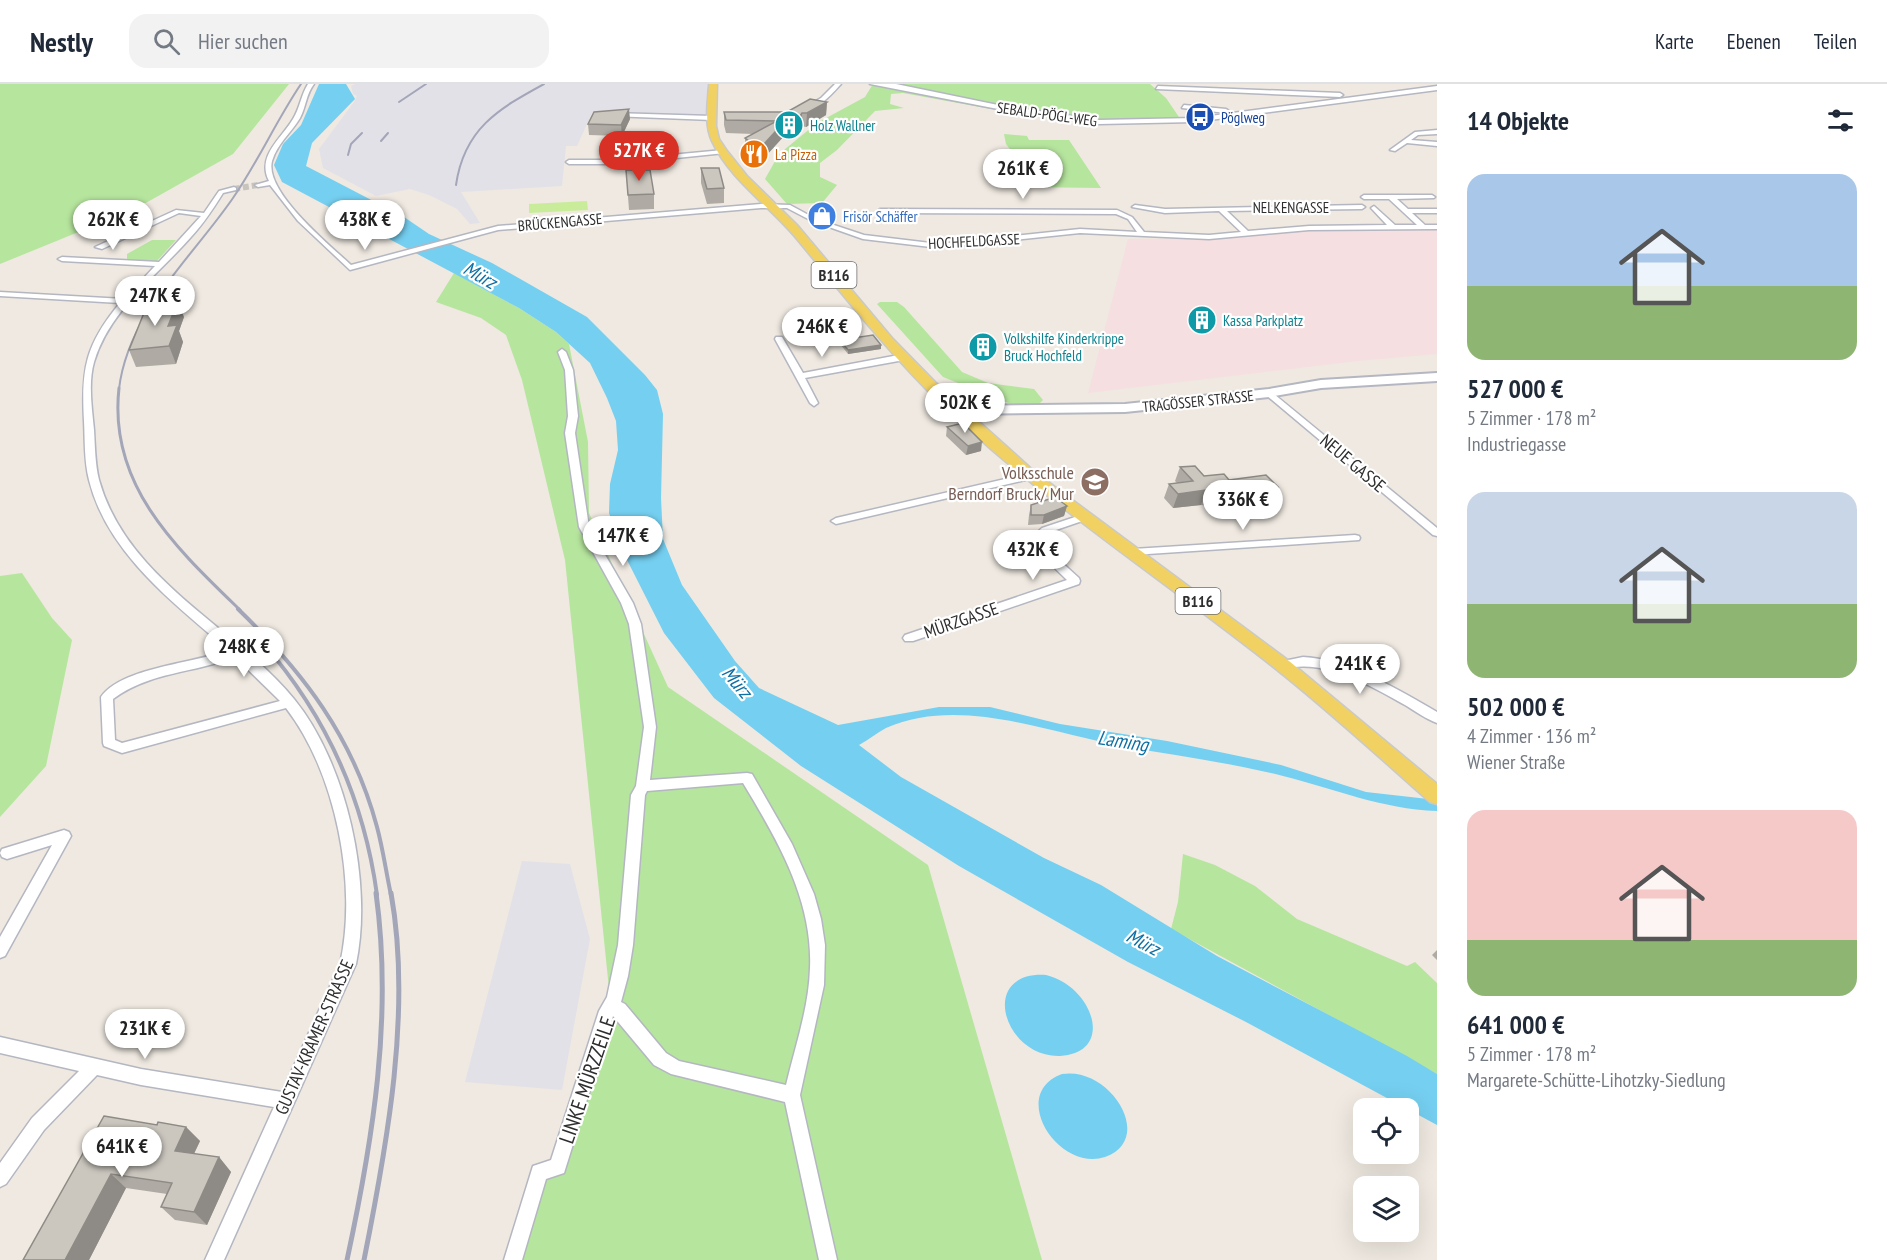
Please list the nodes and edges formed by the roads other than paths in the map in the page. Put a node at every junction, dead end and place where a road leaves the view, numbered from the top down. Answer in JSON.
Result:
{"nodes":[{"id":1,"x":311,"y":84,"type":"edge"},
{"id":2,"x":713,"y":84,"type":"edge"},
{"id":3,"x":838,"y":84,"type":"edge"},
{"id":4,"x":873,"y":84,"type":"edge"},
{"id":5,"x":1158,"y":88,"type":"dead end"},
{"id":6,"x":1437,"y":88,"type":"edge"},
{"id":7,"x":1365,"y":98,"type":"junction"},
{"id":8,"x":1184,"y":107,"type":"dead end"},
{"id":9,"x":799,"y":113,"type":"edge"},
{"id":10,"x":1239,"y":114,"type":"junction"},
{"id":11,"x":605,"y":115,"type":"edge"},
{"id":12,"x":715,"y":120,"type":"junction"},
{"id":13,"x":1437,"y":132,"type":"edge"},
{"id":14,"x":1405,"y":141,"type":"junction"},
{"id":15,"x":1437,"y":144,"type":"edge"},
{"id":16,"x":1393,"y":150,"type":"dead end"},
{"id":17,"x":723,"y":152,"type":"junction"},
{"id":18,"x":569,"y":162,"type":"dead end"},
{"id":19,"x":271,"y":183,"type":"junction"},
{"id":20,"x":258,"y":185,"type":"tunnel mouth"},
{"id":21,"x":234,"y":189,"type":"tunnel mouth"},
{"id":22,"x":1364,"y":197,"type":"dead end"},
{"id":23,"x":1391,"y":197,"type":"junction"},
{"id":24,"x":1432,"y":197,"type":"dead end"},
{"id":25,"x":774,"y":206,"type":"junction"},
{"id":26,"x":1135,"y":207,"type":"dead end"},
{"id":27,"x":1362,"y":207,"type":"dead end"},
{"id":28,"x":1374,"y":208,"type":"dead end"},
{"id":29,"x":1221,"y":209,"type":"junction"},
{"id":30,"x":879,"y":211,"type":"dead end"},
{"id":31,"x":1406,"y":211,"type":"junction"},
{"id":32,"x":1437,"y":211,"type":"edge"},
{"id":33,"x":207,"y":215,"type":"junction"},
{"id":34,"x":1423,"y":227,"type":"junction"},
{"id":35,"x":1437,"y":227,"type":"edge"},
{"id":36,"x":1394,"y":228,"type":"junction"},
{"id":37,"x":1245,"y":232,"type":"junction"},
{"id":38,"x":1143,"y":235,"type":"junction"},
{"id":39,"x":99,"y":247,"type":"dead end"},
{"id":40,"x":62,"y":259,"type":"dead end"},
{"id":41,"x":162,"y":264,"type":"junction"},
{"id":42,"x":0,"y":294,"type":"edge"},
{"id":43,"x":127,"y":301,"type":"junction"},
{"id":44,"x":779,"y":339,"type":"dead end"},
{"id":45,"x":562,"y":352,"type":"dead end"},
{"id":46,"x":904,"y":357,"type":"junction"},
{"id":47,"x":800,"y":376,"type":"junction"},
{"id":48,"x":1437,"y":377,"type":"edge"},
{"id":49,"x":1269,"y":393,"type":"junction"},
{"id":50,"x":814,"y":403,"type":"dead end"},
{"id":51,"x":957,"y":410,"type":"junction"},
{"id":52,"x":1031,"y":476,"type":"junction"},
{"id":53,"x":1084,"y":517,"type":"junction"},
{"id":54,"x":836,"y":520,"type":"dead end"},
{"id":55,"x":1437,"y":533,"type":"edge"},
{"id":56,"x":1355,"y":538,"type":"dead end"},
{"id":57,"x":1133,"y":552,"type":"junction"},
{"id":58,"x":909,"y":638,"type":"dead end"},
{"id":59,"x":238,"y":651,"type":"junction"},
{"id":60,"x":1283,"y":665,"type":"junction"},
{"id":61,"x":288,"y":702,"type":"junction"},
{"id":62,"x":1437,"y":718,"type":"edge"},
{"id":63,"x":643,"y":786,"type":"junction"},
{"id":64,"x":1437,"y":796,"type":"edge"},
{"id":65,"x":7,"y":853,"type":"dead end"},
{"id":66,"x":0,"y":951,"type":"edge"},
{"id":67,"x":611,"y":1008,"type":"junction"},
{"id":68,"x":0,"y":1045,"type":"edge"},
{"id":69,"x":93,"y":1068,"type":"junction"},
{"id":70,"x":792,"y":1095,"type":"junction"},
{"id":71,"x":286,"y":1101,"type":"junction"},
{"id":72,"x":0,"y":1179,"type":"edge"},
{"id":73,"x":214,"y":1260,"type":"edge"},
{"id":74,"x":513,"y":1260,"type":"edge"},
{"id":75,"x":828,"y":1260,"type":"edge"}],
"edges":[{"from":1,"to":19,"type":"street"},
{"from":2,"to":12,"type":"main road","number":"B116"},
{"from":3,"to":9,"type":"street"},
{"from":4,"to":10,"type":"street","name":"SEBALD-PÖGL-WEG"},
{"from":5,"to":7,"type":"street"},
{"from":6,"to":7,"type":"street","name":"SEBALD-PÖGL-WEG"},
{"from":7,"to":10,"type":"street","name":"SEBALD-PÖGL-WEG"},
{"from":8,"to":10,"type":"street"},
{"from":11,"to":12,"type":"street"},
{"from":12,"to":17,"type":"main road","number":"B116"},
{"from":13,"to":14,"type":"street"},
{"from":14,"to":15,"type":"street"},
{"from":14,"to":16,"type":"street"},
{"from":17,"to":18,"type":"street"},
{"from":17,"to":25,"type":"main road","number":"B116"},
{"from":19,"to":20,"type":"street"},
{"from":19,"to":25,"type":"street","name":"BRÜCKENGASSE"},
{"from":21,"to":33,"type":"street","name":"GUSTAV-KRAMER-STRASSE"},
{"from":22,"to":23,"type":"street"},
{"from":23,"to":24,"type":"street"},
{"from":23,"to":31,"type":"street"},
{"from":25,"to":38,"type":"street","name":"HOCHFELDGASSE"},
{"from":25,"to":46,"type":"main road","number":"B116"},
{"from":26,"to":29,"type":"street"},
{"from":27,"to":29,"type":"street","name":"NELKENGASSE"},
{"from":28,"to":36,"type":"street"},
{"from":29,"to":37,"type":"street"},
{"from":30,"to":38,"type":"street","name":"HOCHFELDGASSE"},
{"from":31,"to":32,"type":"street"},
{"from":31,"to":34,"type":"street"},
{"from":33,"to":39,"type":"street"},
{"from":33,"to":41,"type":"street","name":"GUSTAV-KRAMER-STRASSE"},
{"from":34,"to":35,"type":"street","name":"HOCHFELDGASSE"},
{"from":34,"to":36,"type":"street","name":"HOCHFELDGASSE"},
{"from":36,"to":37,"type":"street","name":"HOCHFELDGASSE"},
{"from":37,"to":38,"type":"street","name":"HOCHFELDGASSE"},
{"from":40,"to":41,"type":"street"},
{"from":41,"to":43,"type":"street","name":"GUSTAV-KRAMER-STRASSE"},
{"from":42,"to":43,"type":"street"},
{"from":43,"to":59,"type":"street","name":"GUSTAV-KRAMER-STRASSE"},
{"from":44,"to":47,"type":"street"},
{"from":45,"to":63,"type":"street"},
{"from":46,"to":47,"type":"street"},
{"from":46,"to":51,"type":"main road","number":"B116"},
{"from":47,"to":50,"type":"street"},
{"from":48,"to":49,"type":"main road","name":"TRAGÖSSER STRASSE"},
{"from":49,"to":51,"type":"main road","name":"TRAGÖSSER STRASSE"},
{"from":49,"to":55,"type":"street","name":"NEUE GASSE"},
{"from":51,"to":52,"type":"main road","number":"B116"},
{"from":52,"to":53,"type":"main road","number":"B116"},
{"from":52,"to":54,"type":"street"},
{"from":53,"to":57,"type":"main road","number":"B116"},
{"from":53,"to":58,"type":"street","name":"MÜRZGASSE"},
{"from":56,"to":57,"type":"street"},
{"from":57,"to":60,"type":"main road","number":"B116"},
{"from":59,"to":61,"type":"street","name":"GUSTAV-KRAMER-STRASSE"},
{"from":59,"to":61,"type":"street"},
{"from":60,"to":62,"type":"street"},
{"from":60,"to":64,"type":"main road","number":"B116"},
{"from":61,"to":71,"type":"street","name":"GUSTAV-KRAMER-STRASSE"},
{"from":63,"to":67,"type":"street"},
{"from":63,"to":70,"type":"street"},
{"from":65,"to":66,"type":"street"},
{"from":67,"to":70,"type":"street","name":"LINKE MÜRZZEILE"},
{"from":67,"to":74,"type":"street","name":"LINKE MÜRZZEILE"},
{"from":68,"to":69,"type":"street"},
{"from":69,"to":71,"type":"street"},
{"from":69,"to":72,"type":"street"},
{"from":70,"to":75,"type":"street"},
{"from":71,"to":73,"type":"street","name":"GUSTAV-KRAMER-STRASSE"}]}
